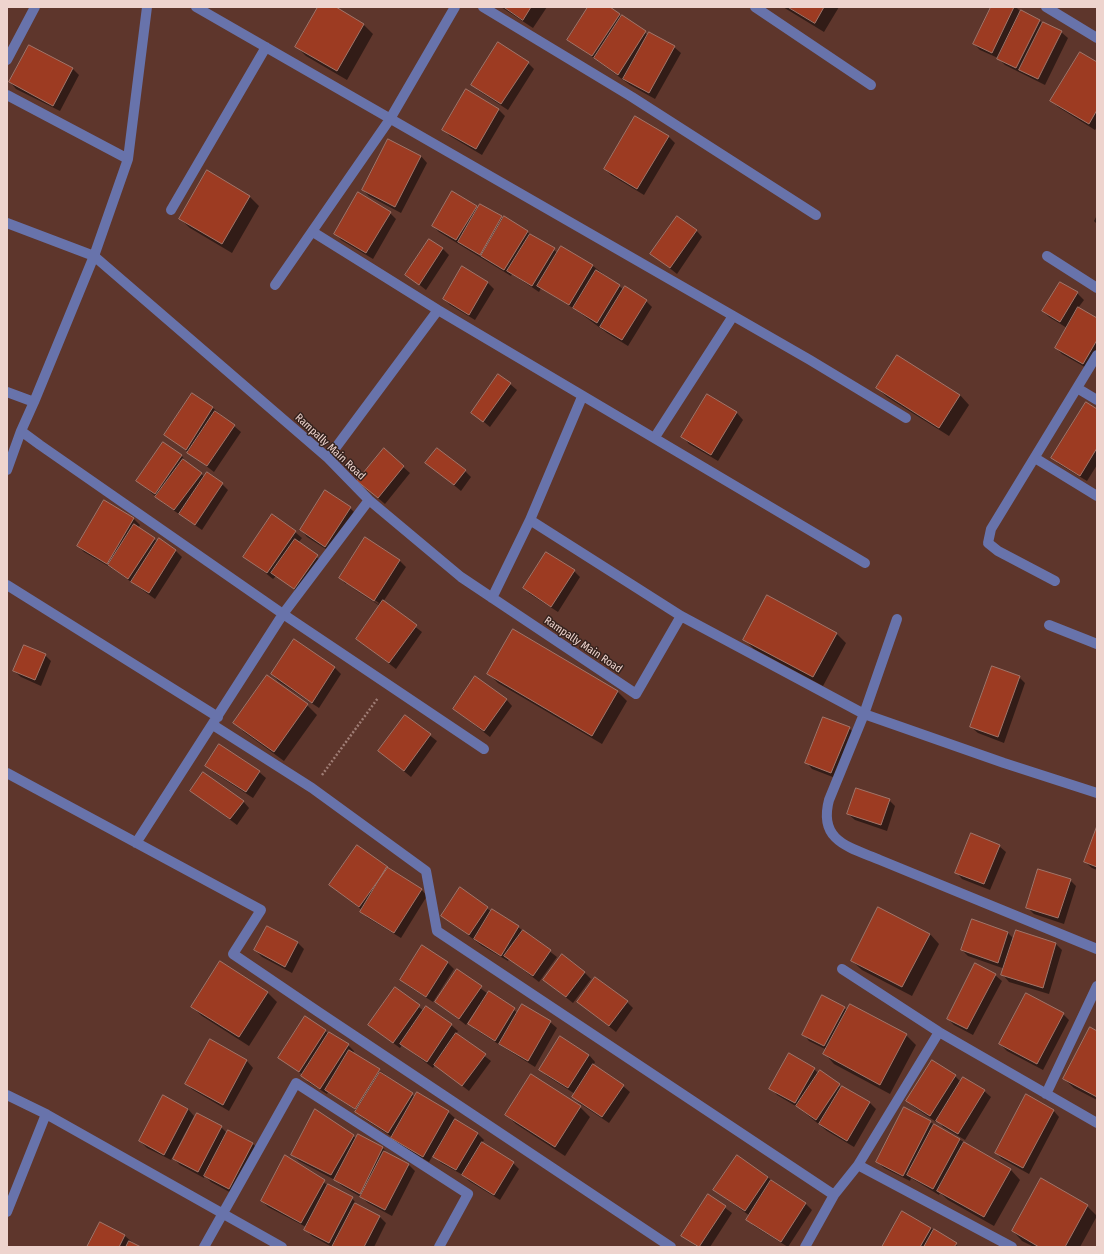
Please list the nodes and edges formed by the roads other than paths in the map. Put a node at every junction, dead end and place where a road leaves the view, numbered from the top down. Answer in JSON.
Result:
{"nodes":[{"id":1,"x":35,"y":7,"type":"edge"},
{"id":2,"x":147,"y":7,"type":"edge"},
{"id":3,"x":196,"y":7,"type":"edge"},
{"id":4,"x":455,"y":7,"type":"edge"},
{"id":5,"x":483,"y":7,"type":"edge"},
{"id":6,"x":754,"y":7,"type":"edge"},
{"id":7,"x":1046,"y":7,"type":"edge"},
{"id":8,"x":1097,"y":38,"type":"edge"},
{"id":9,"x":266,"y":47,"type":"junction"},
{"id":10,"x":7,"y":60,"type":"edge"},
{"id":11,"x":871,"y":85,"type":"dead end"},
{"id":12,"x":7,"y":96,"type":"edge"},
{"id":13,"x":390,"y":119,"type":"junction"},
{"id":14,"x":128,"y":159,"type":"junction"},
{"id":15,"x":171,"y":210,"type":"dead end"},
{"id":16,"x":816,"y":214,"type":"dead end"},
{"id":17,"x":7,"y":224,"type":"edge"},
{"id":18,"x":313,"y":232,"type":"junction"},
{"id":19,"x":94,"y":256,"type":"junction"},
{"id":20,"x":1048,"y":256,"type":"dead end"},
{"id":21,"x":275,"y":285,"type":"dead end"},
{"id":22,"x":1097,"y":288,"type":"edge"},
{"id":23,"x":438,"y":310,"type":"junction"},
{"id":24,"x":733,"y":316,"type":"junction"},
{"id":25,"x":1097,"y":354,"type":"edge"},
{"id":26,"x":1077,"y":388,"type":"junction"},
{"id":27,"x":7,"y":392,"type":"edge"},
{"id":28,"x":582,"y":397,"type":"junction"},
{"id":29,"x":1097,"y":400,"type":"edge"},
{"id":30,"x":34,"y":402,"type":"junction"},
{"id":31,"x":906,"y":418,"type":"dead end"},
{"id":32,"x":21,"y":431,"type":"junction"},
{"id":33,"x":655,"y":437,"type":"junction"},
{"id":34,"x":328,"y":458,"type":"junction"},
{"id":35,"x":1034,"y":458,"type":"junction"},
{"id":36,"x":7,"y":470,"type":"edge"},
{"id":37,"x":1097,"y":496,"type":"edge"},
{"id":38,"x":369,"y":500,"type":"junction"},
{"id":39,"x":530,"y":520,"type":"junction"},
{"id":40,"x":865,"y":563,"type":"dead end"},
{"id":41,"x":1055,"y":581,"type":"dead end"},
{"id":42,"x":7,"y":585,"type":"edge"},
{"id":43,"x":492,"y":598,"type":"junction"},
{"id":44,"x":283,"y":614,"type":"junction"},
{"id":45,"x":681,"y":616,"type":"junction"},
{"id":46,"x":897,"y":619,"type":"dead end"},
{"id":47,"x":1049,"y":625,"type":"dead end"},
{"id":48,"x":1097,"y":644,"type":"edge"},
{"id":49,"x":864,"y":714,"type":"junction"},
{"id":50,"x":216,"y":721,"type":"junction"},
{"id":51,"x":484,"y":749,"type":"dead end"},
{"id":52,"x":7,"y":773,"type":"edge"},
{"id":53,"x":1097,"y":793,"type":"edge"},
{"id":54,"x":136,"y":843,"type":"junction"},
{"id":55,"x":1097,"y":949,"type":"edge"},
{"id":56,"x":842,"y":969,"type":"dead end"},
{"id":57,"x":1097,"y":986,"type":"edge"},
{"id":58,"x":939,"y":1032,"type":"junction"},
{"id":59,"x":1046,"y":1094,"type":"junction"},
{"id":60,"x":7,"y":1095,"type":"edge"},
{"id":61,"x":46,"y":1114,"type":"junction"},
{"id":62,"x":1097,"y":1123,"type":"edge"},
{"id":63,"x":858,"y":1165,"type":"junction"},
{"id":64,"x":834,"y":1195,"type":"junction"},
{"id":65,"x":7,"y":1212,"type":"edge"},
{"id":66,"x":222,"y":1214,"type":"junction"},
{"id":67,"x":204,"y":1247,"type":"edge"},
{"id":68,"x":282,"y":1247,"type":"edge"},
{"id":69,"x":440,"y":1247,"type":"edge"},
{"id":70,"x":671,"y":1247,"type":"edge"},
{"id":71,"x":804,"y":1247,"type":"edge"},
{"id":72,"x":1012,"y":1247,"type":"edge"}],
"edges":[{"from":1,"to":10,"type":"street"},
{"from":2,"to":14,"type":"street"},
{"from":3,"to":9,"type":"street"},
{"from":4,"to":13,"type":"street"},
{"from":5,"to":16,"type":"street"},
{"from":6,"to":11,"type":"street"},
{"from":7,"to":8,"type":"street"},
{"from":9,"to":13,"type":"street"},
{"from":9,"to":15,"type":"street"},
{"from":12,"to":14,"type":"street"},
{"from":13,"to":18,"type":"street"},
{"from":13,"to":24,"type":"street"},
{"from":14,"to":19,"type":"street"},
{"from":17,"to":19,"type":"street","name":"Rampally Main Road"},
{"from":18,"to":21,"type":"street"},
{"from":18,"to":23,"type":"street"},
{"from":19,"to":30,"type":"street"},
{"from":19,"to":34,"type":"street","name":"Rampally Main Road"},
{"from":20,"to":22,"type":"street"},
{"from":23,"to":28,"type":"street"},
{"from":23,"to":34,"type":"street"},
{"from":24,"to":31,"type":"street"},
{"from":24,"to":33,"type":"street"},
{"from":25,"to":26,"type":"street"},
{"from":26,"to":29,"type":"street"},
{"from":26,"to":35,"type":"street"},
{"from":27,"to":30,"type":"street"},
{"from":28,"to":33,"type":"street"},
{"from":28,"to":39,"type":"street"},
{"from":30,"to":32,"type":"street"},
{"from":32,"to":36,"type":"street"},
{"from":32,"to":44,"type":"street"},
{"from":33,"to":40,"type":"street"},
{"from":34,"to":38,"type":"street","name":"Rampally Main Road"},
{"from":35,"to":37,"type":"street"},
{"from":35,"to":41,"type":"street"},
{"from":38,"to":43,"type":"street","name":"Rampally Main Road"},
{"from":38,"to":44,"type":"street"},
{"from":39,"to":43,"type":"street"},
{"from":39,"to":45,"type":"street"},
{"from":42,"to":50,"type":"street"},
{"from":43,"to":45,"type":"street","name":"Rampally Main Road"},
{"from":44,"to":50,"type":"street"},
{"from":44,"to":51,"type":"street"},
{"from":45,"to":49,"type":"street"},
{"from":46,"to":49,"type":"street"},
{"from":47,"to":48,"type":"street"},
{"from":49,"to":53,"type":"street"},
{"from":49,"to":55,"type":"street"},
{"from":50,"to":54,"type":"street"},
{"from":50,"to":64,"type":"street"},
{"from":52,"to":54,"type":"street"},
{"from":54,"to":70,"type":"street"},
{"from":56,"to":58,"type":"street"},
{"from":57,"to":59,"type":"street"},
{"from":58,"to":59,"type":"street"},
{"from":58,"to":63,"type":"street"},
{"from":59,"to":62,"type":"street"},
{"from":60,"to":61,"type":"street"},
{"from":61,"to":65,"type":"street"},
{"from":61,"to":66,"type":"street"},
{"from":63,"to":64,"type":"street"},
{"from":63,"to":72,"type":"street"},
{"from":64,"to":71,"type":"street"},
{"from":66,"to":67,"type":"street"},
{"from":66,"to":68,"type":"street"},
{"from":66,"to":69,"type":"street"}]}
